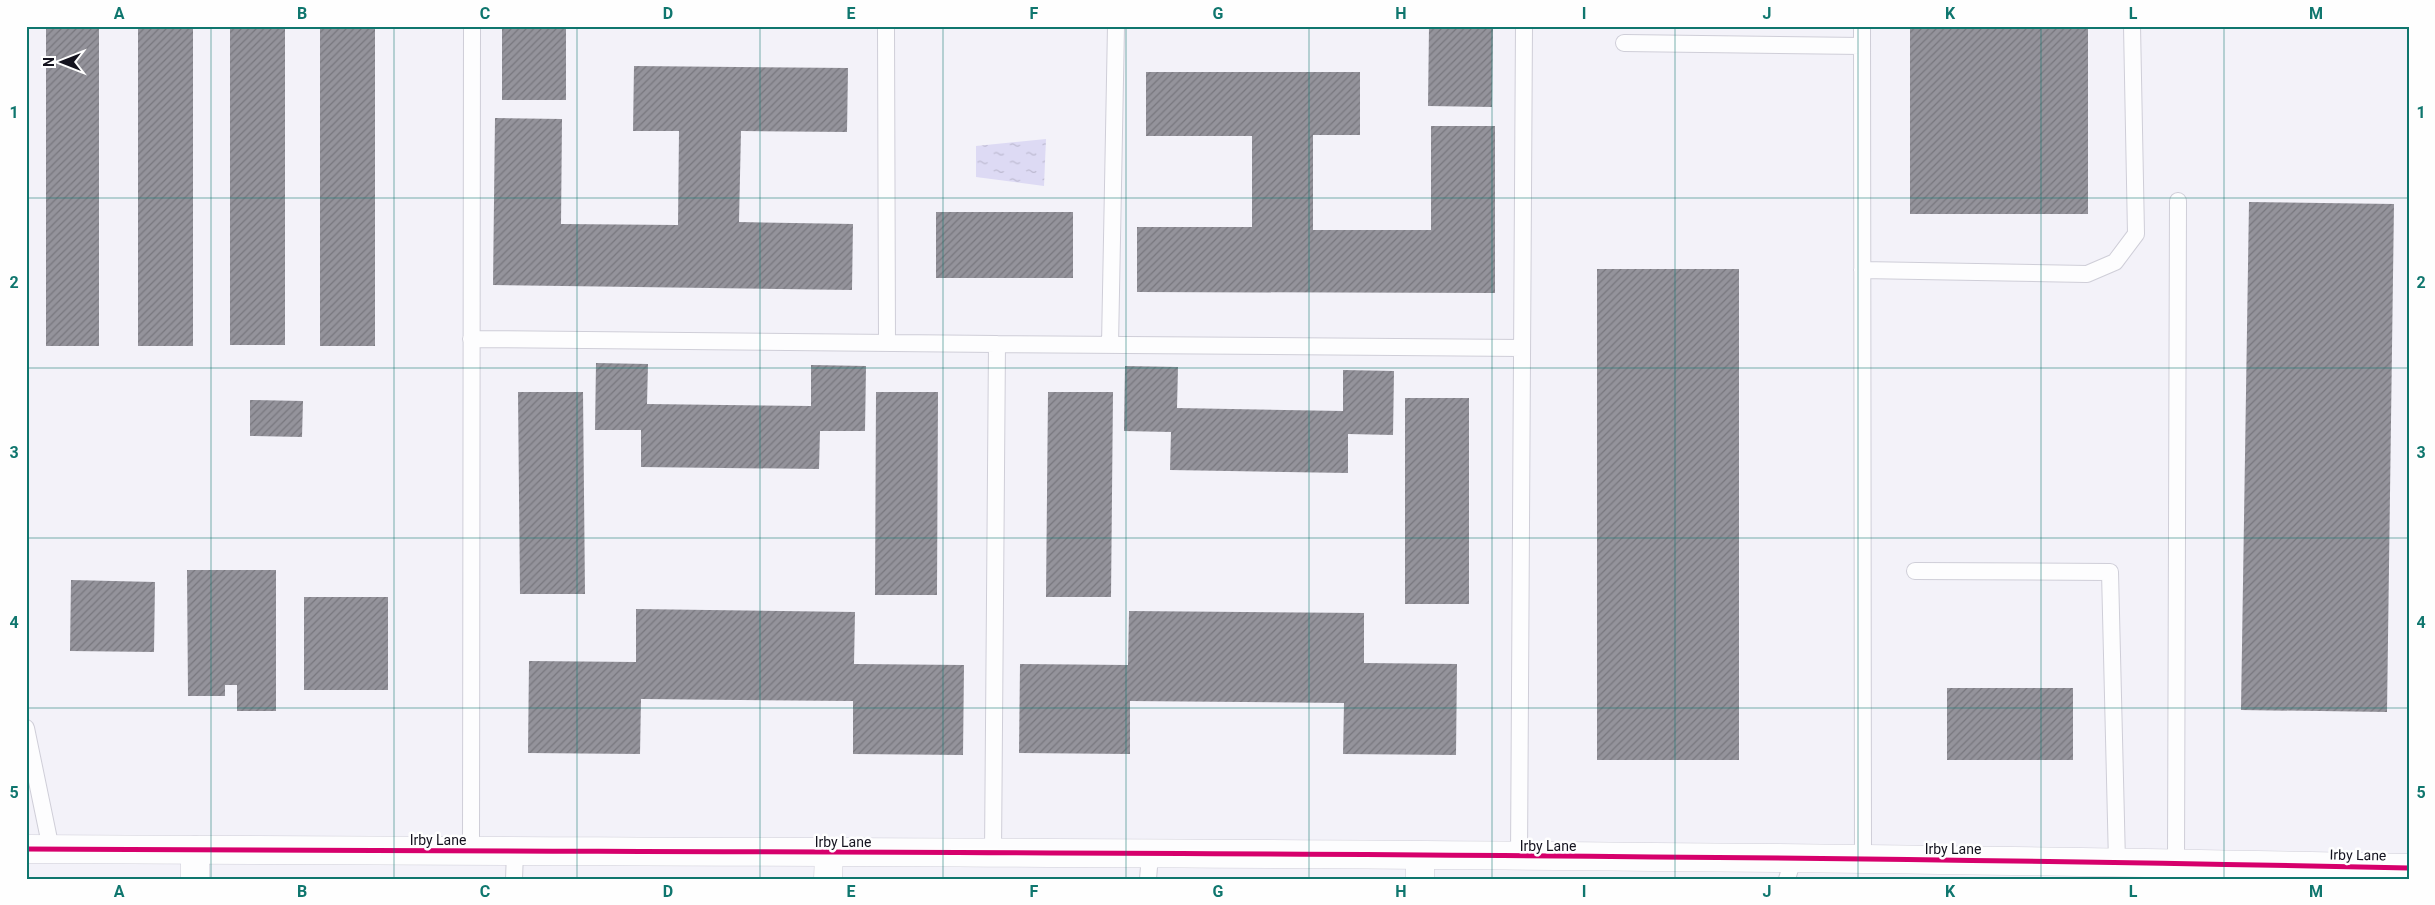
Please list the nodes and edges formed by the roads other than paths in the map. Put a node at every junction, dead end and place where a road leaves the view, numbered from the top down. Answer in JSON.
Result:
{"nodes":[{"id":1,"x":472,"y":26,"type":"edge"},
{"id":2,"x":886,"y":26,"type":"edge"},
{"id":3,"x":1116,"y":26,"type":"edge"},
{"id":4,"x":1524,"y":26,"type":"edge"},
{"id":5,"x":1862,"y":26,"type":"edge"},
{"id":6,"x":2132,"y":26,"type":"edge"},
{"id":7,"x":1624,"y":43,"type":"dead end"},
{"id":8,"x":1862,"y":46,"type":"junction"},
{"id":9,"x":2178,"y":201,"type":"dead end"},
{"id":10,"x":1862,"y":270,"type":"junction"},
{"id":11,"x":471,"y":339,"type":"junction"},
{"id":12,"x":887,"y":343,"type":"junction"},
{"id":13,"x":997,"y":344,"type":"junction"},
{"id":14,"x":1110,"y":345,"type":"junction"},
{"id":15,"x":1522,"y":348,"type":"junction"},
{"id":16,"x":1915,"y":571,"type":"dead end"},
{"id":17,"x":26,"y":728,"type":"edge"},
{"id":18,"x":39,"y":849,"type":"edge"},
{"id":19,"x":195,"y":850,"type":"junction"},
{"id":20,"x":470,"y":852,"type":"junction"},
{"id":21,"x":514,"y":852,"type":"junction"},
{"id":22,"x":993,"y":854,"type":"junction"},
{"id":23,"x":1519,"y":857,"type":"junction"},
{"id":24,"x":1863,"y":860,"type":"junction"},
{"id":25,"x":2176,"y":863,"type":"junction"},
{"id":26,"x":828,"y":866,"type":"edge"},
{"id":27,"x":1149,"y":867,"type":"edge"},
{"id":28,"x":2125,"y":867,"type":"edge"},
{"id":29,"x":1420,"y":868,"type":"edge"},
{"id":30,"x":2409,"y":868,"type":"edge"},
{"id":31,"x":1790,"y":869,"type":"edge"},
{"id":32,"x":195,"y":879,"type":"edge"},
{"id":33,"x":514,"y":879,"type":"edge"}],
"edges":[{"from":1,"to":11,"type":"lane"},
{"from":2,"to":12,"type":"lane"},
{"from":3,"to":14,"type":"lane"},
{"from":4,"to":15,"type":"lane"},
{"from":5,"to":8,"type":"lane"},
{"from":6,"to":10,"type":"lane"},
{"from":7,"to":8,"type":"lane"},
{"from":8,"to":10,"type":"lane"},
{"from":9,"to":25,"type":"lane"},
{"from":10,"to":24,"type":"lane"},
{"from":11,"to":12,"type":"lane"},
{"from":11,"to":20,"type":"lane"},
{"from":12,"to":13,"type":"lane"},
{"from":13,"to":14,"type":"lane"},
{"from":13,"to":22,"type":"lane"},
{"from":14,"to":15,"type":"lane"},
{"from":15,"to":23,"type":"lane"},
{"from":16,"to":28,"type":"lane"},
{"from":17,"to":18,"type":"lane"},
{"from":18,"to":19,"type":"street","name":"Irby Lane"},
{"from":19,"to":20,"type":"street","name":"Irby Lane"},
{"from":19,"to":32,"type":"street"},
{"from":20,"to":21,"type":"street","name":"Irby Lane"},
{"from":21,"to":26,"type":"street","name":"Irby Lane"},
{"from":21,"to":33,"type":"lane"},
{"from":22,"to":26,"type":"street","name":"Irby Lane"},
{"from":22,"to":27,"type":"street","name":"Irby Lane"},
{"from":23,"to":29,"type":"street","name":"Irby Lane"},
{"from":23,"to":31,"type":"street","name":"Irby Lane"},
{"from":24,"to":28,"type":"street","name":"Irby Lane"},
{"from":24,"to":31,"type":"street","name":"Irby Lane"},
{"from":25,"to":28,"type":"street","name":"Irby Lane"},
{"from":25,"to":30,"type":"street","name":"Irby Lane"},
{"from":27,"to":29,"type":"street","name":"Irby Lane"}]}
